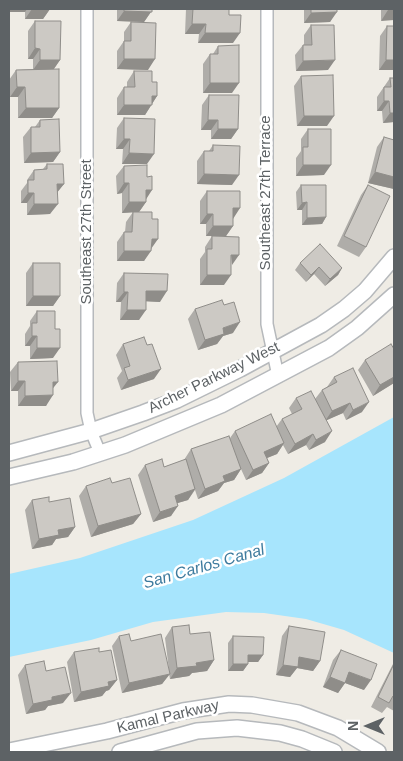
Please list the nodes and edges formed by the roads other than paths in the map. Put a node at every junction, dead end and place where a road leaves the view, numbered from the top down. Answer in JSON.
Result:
{"nodes":[{"id":1,"x":86,"y":9,"type":"edge"},
{"id":2,"x":267,"y":9,"type":"edge"},
{"id":3,"x":394,"y":257,"type":"edge"},
{"id":4,"x":394,"y":295,"type":"edge"},
{"id":5,"x":272,"y":350,"type":"junction"},
{"id":6,"x":278,"y":376,"type":"junction"},
{"id":7,"x":91,"y":431,"type":"junction"},
{"id":8,"x":9,"y":453,"type":"edge"},
{"id":9,"x":100,"y":454,"type":"junction"},
{"id":10,"x":9,"y":478,"type":"edge"},
{"id":11,"x":9,"y":752,"type":"edge"},
{"id":12,"x":120,"y":752,"type":"edge"},
{"id":13,"x":334,"y":752,"type":"edge"},
{"id":14,"x":378,"y":752,"type":"edge"}],
"edges":[{"from":1,"to":7,"type":"street","name":"Southeast 27th Street"},
{"from":2,"to":5,"type":"street","name":"Southeast 27th Terrace"},
{"from":3,"to":5,"type":"street","name":"Archer Parkway West"},
{"from":4,"to":6,"type":"street","name":"Archer Parkway West"},
{"from":5,"to":6,"type":"street","name":"Southeast 27th Terrace"},
{"from":5,"to":7,"type":"street","name":"Archer Parkway West"},
{"from":6,"to":9,"type":"street","name":"Archer Parkway West"},
{"from":7,"to":8,"type":"street","name":"Archer Parkway West"},
{"from":7,"to":9,"type":"street","name":"Southeast 27th Street"},
{"from":9,"to":10,"type":"street","name":"Archer Parkway West"},
{"from":11,"to":14,"type":"street","name":"Kamal Parkway"},
{"from":12,"to":13,"type":"street","name":"Kamal Parkway"}]}
